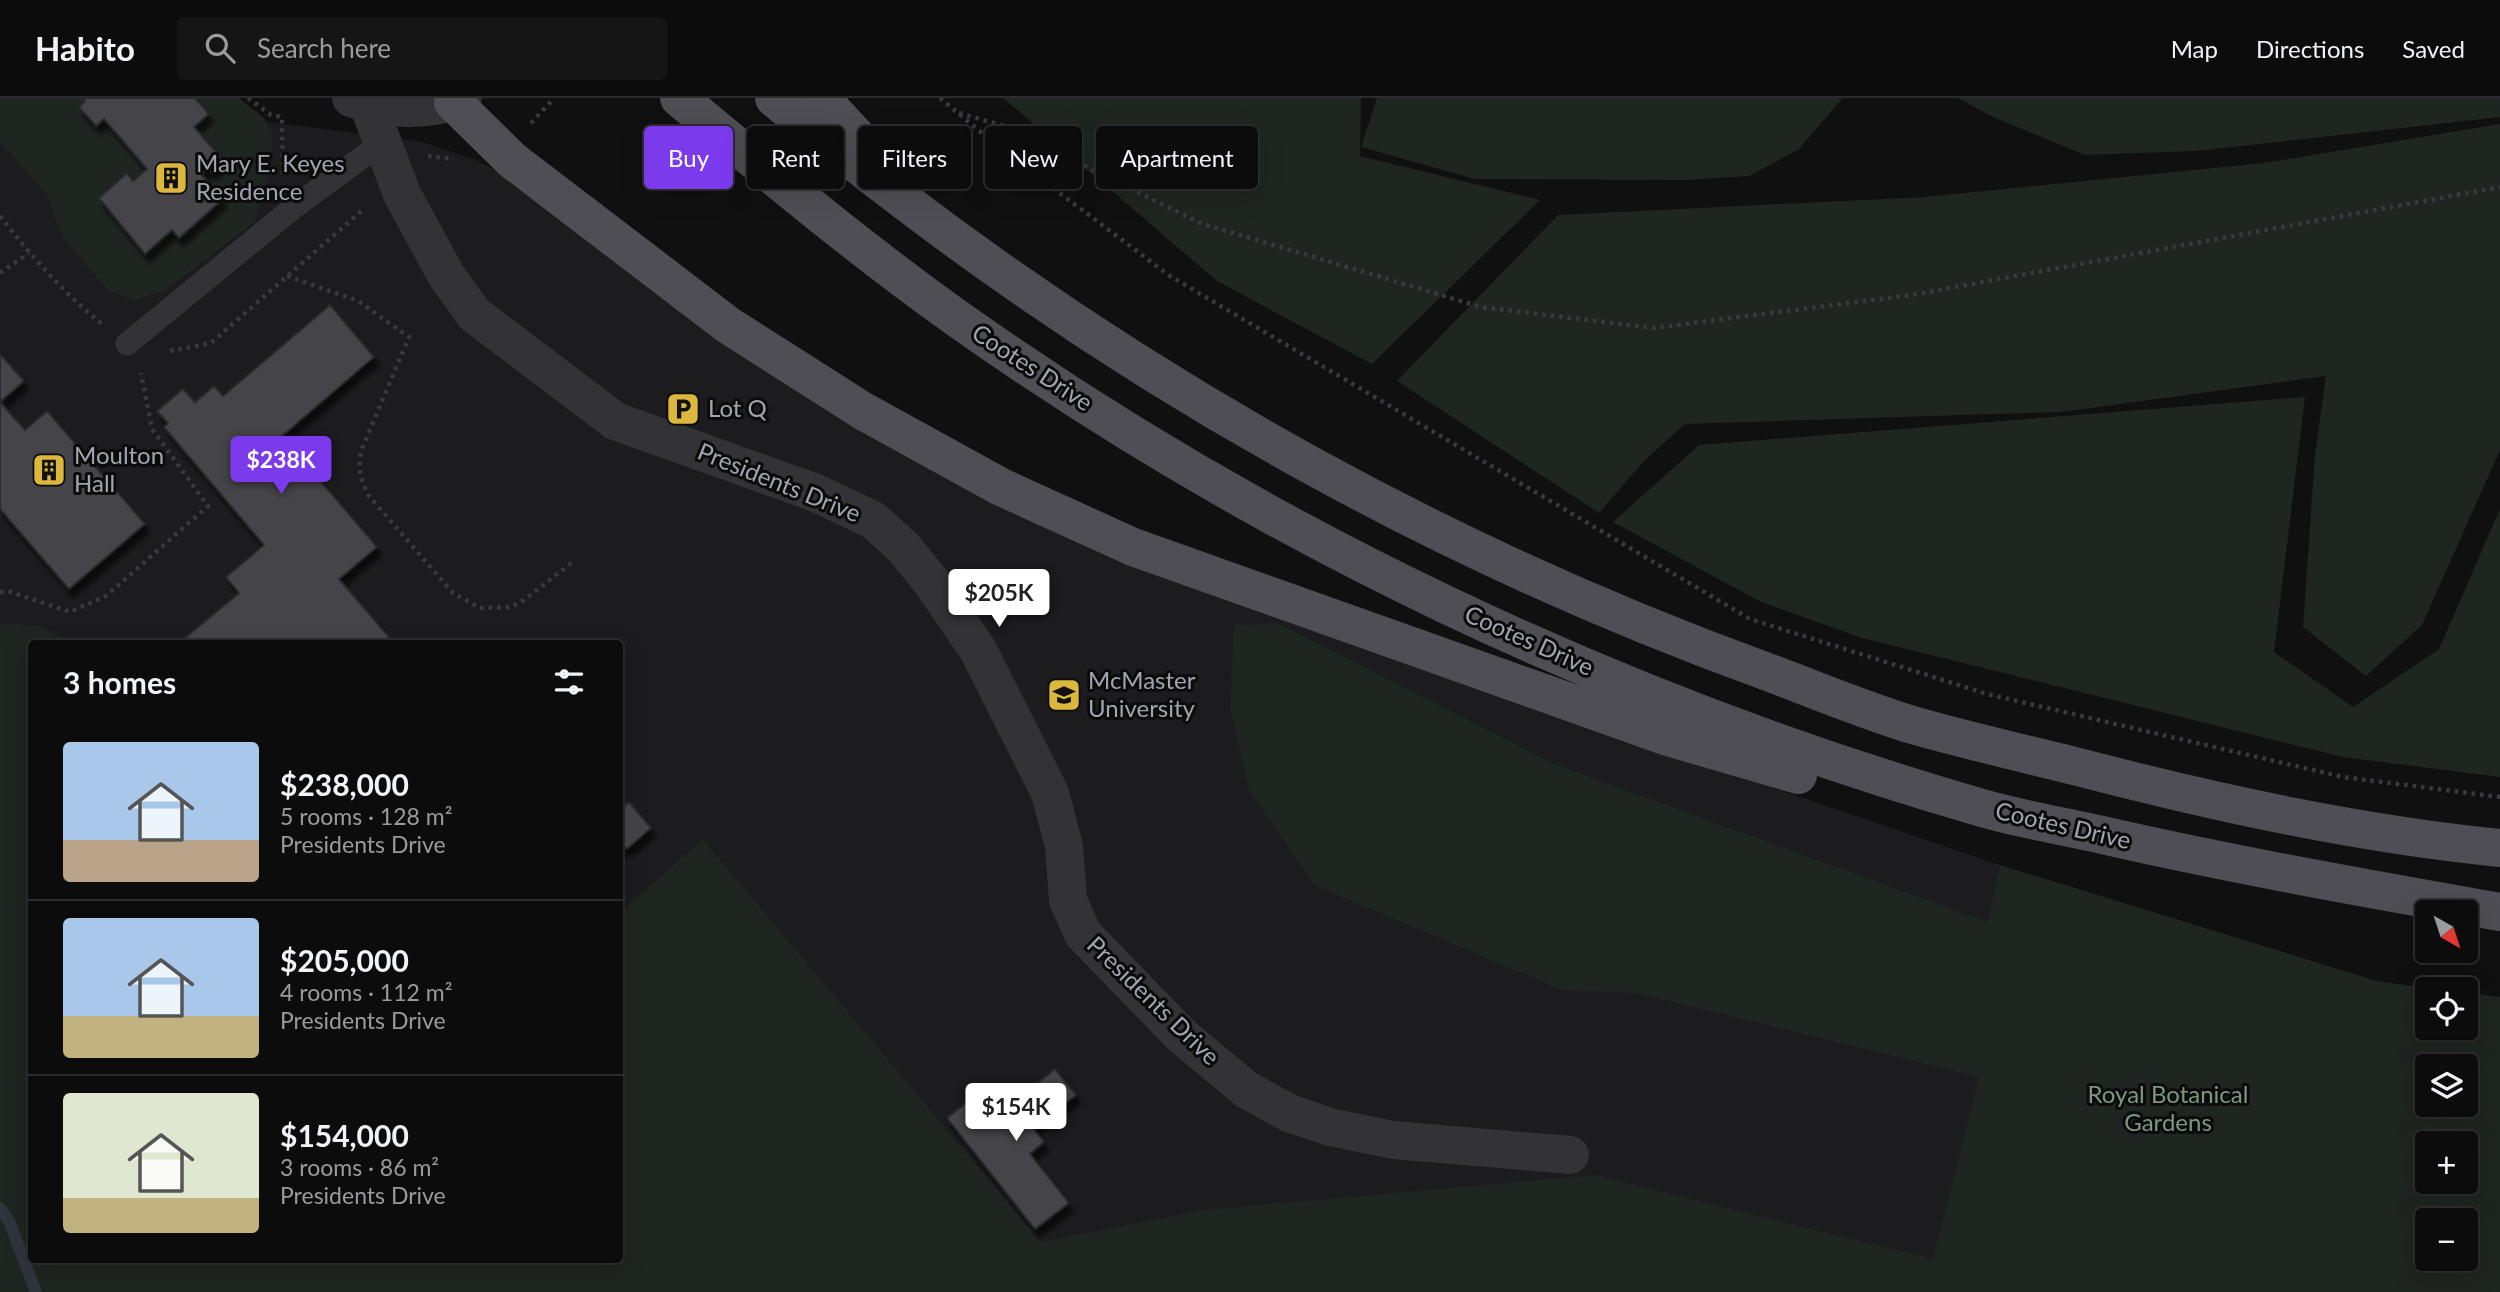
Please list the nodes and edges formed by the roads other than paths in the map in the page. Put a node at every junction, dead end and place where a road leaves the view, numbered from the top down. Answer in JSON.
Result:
{"nodes":[{"id":1,"x":679,"y":98,"type":"edge"},
{"id":2,"x":774,"y":98,"type":"edge"},
{"id":3,"x":821,"y":98,"type":"edge"},
{"id":4,"x":458,"y":100,"type":"edge"},
{"id":5,"x":359,"y":101,"type":"edge"},
{"id":6,"x":383,"y":142,"type":"junction"},
{"id":7,"x":944,"y":231,"type":"junction"},
{"id":8,"x":134,"y":350,"type":"road end"},
{"id":9,"x":1986,"y":809,"type":"junction"},
{"id":10,"x":2500,"y":848,"type":"edge"},
{"id":11,"x":2500,"y":912,"type":"edge"},
{"id":12,"x":1570,"y":1155,"type":"dead end"}],
"edges":[{"from":1,"to":9,"type":"main road","name":"Cootes Drive"},
{"from":2,"to":7,"type":"main road"},
{"from":3,"to":7,"type":"main road"},
{"from":4,"to":5,"type":"street"},
{"from":4,"to":9,"type":"main road"},
{"from":5,"to":6,"type":"street","name":"Presidents Drive"},
{"from":6,"to":8,"type":"lane"},
{"from":6,"to":12,"type":"street","name":"Presidents Drive"},
{"from":7,"to":10,"type":"main road"},
{"from":9,"to":11,"type":"main road","name":"Cootes Drive"}]}
